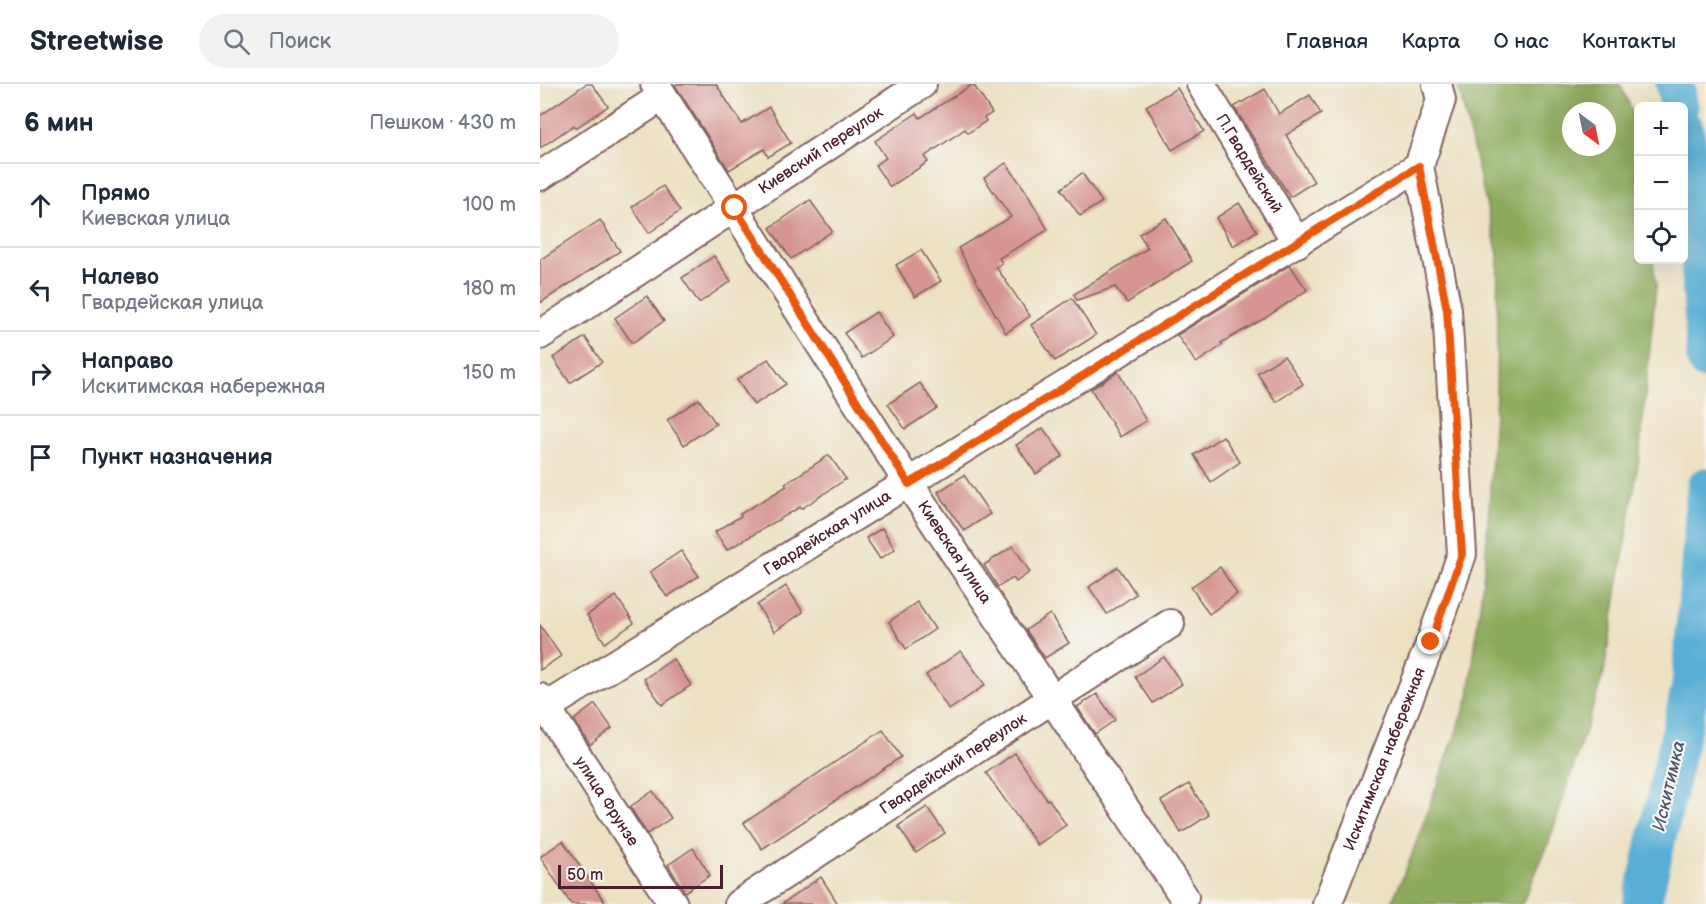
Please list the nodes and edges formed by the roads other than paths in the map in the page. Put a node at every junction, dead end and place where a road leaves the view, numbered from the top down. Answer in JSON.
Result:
{"nodes":[{"id":1,"x":922,"y":84,"type":"edge"},
{"id":2,"x":1201,"y":84,"type":"edge"},
{"id":3,"x":1437,"y":84,"type":"edge"},
{"id":4,"x":659,"y":90,"type":"edge"},
{"id":5,"x":1419,"y":166,"type":"junction"},
{"id":6,"x":540,"y":176,"type":"edge"},
{"id":7,"x":735,"y":208,"type":"junction"},
{"id":8,"x":1297,"y":243,"type":"junction"},
{"id":9,"x":540,"y":335,"type":"edge"},
{"id":10,"x":909,"y":484,"type":"junction"},
{"id":11,"x":1170,"y":624,"type":"dead end"},
{"id":12,"x":1052,"y":699,"type":"junction"},
{"id":13,"x":542,"y":706,"type":"edge"},
{"id":14,"x":1184,"y":897,"type":"dead end"},
{"id":15,"x":673,"y":904,"type":"edge"},
{"id":16,"x":739,"y":904,"type":"edge"},
{"id":17,"x":1327,"y":904,"type":"edge"}],
"edges":[{"from":1,"to":7,"type":"lane","name":"Киевский переулок"},
{"from":2,"to":8,"type":"lane","name":"П.Гвардейский"},
{"from":3,"to":5,"type":"lane","name":"Искитимская набережная"},
{"from":4,"to":6,"type":"lane"},
{"from":4,"to":7,"type":"lane","name":"Киевская улица"},
{"from":5,"to":8,"type":"lane","name":"Гвардейская улица"},
{"from":5,"to":17,"type":"lane","name":"Искитимская набережная"},
{"from":7,"to":9,"type":"lane","name":"Киевский переулок"},
{"from":7,"to":10,"type":"lane","name":"Киевская улица"},
{"from":8,"to":10,"type":"lane","name":"Гвардейская улица"},
{"from":10,"to":12,"type":"lane","name":"Киевская улица"},
{"from":10,"to":13,"type":"lane","name":"Гвардейская улица"},
{"from":11,"to":12,"type":"lane","name":"Гвардейский переулок"},
{"from":12,"to":14,"type":"lane","name":"Киевская улица"},
{"from":12,"to":16,"type":"lane","name":"Гвардейский переулок"},
{"from":13,"to":15,"type":"lane","name":"улица Фрунзе"}]}
